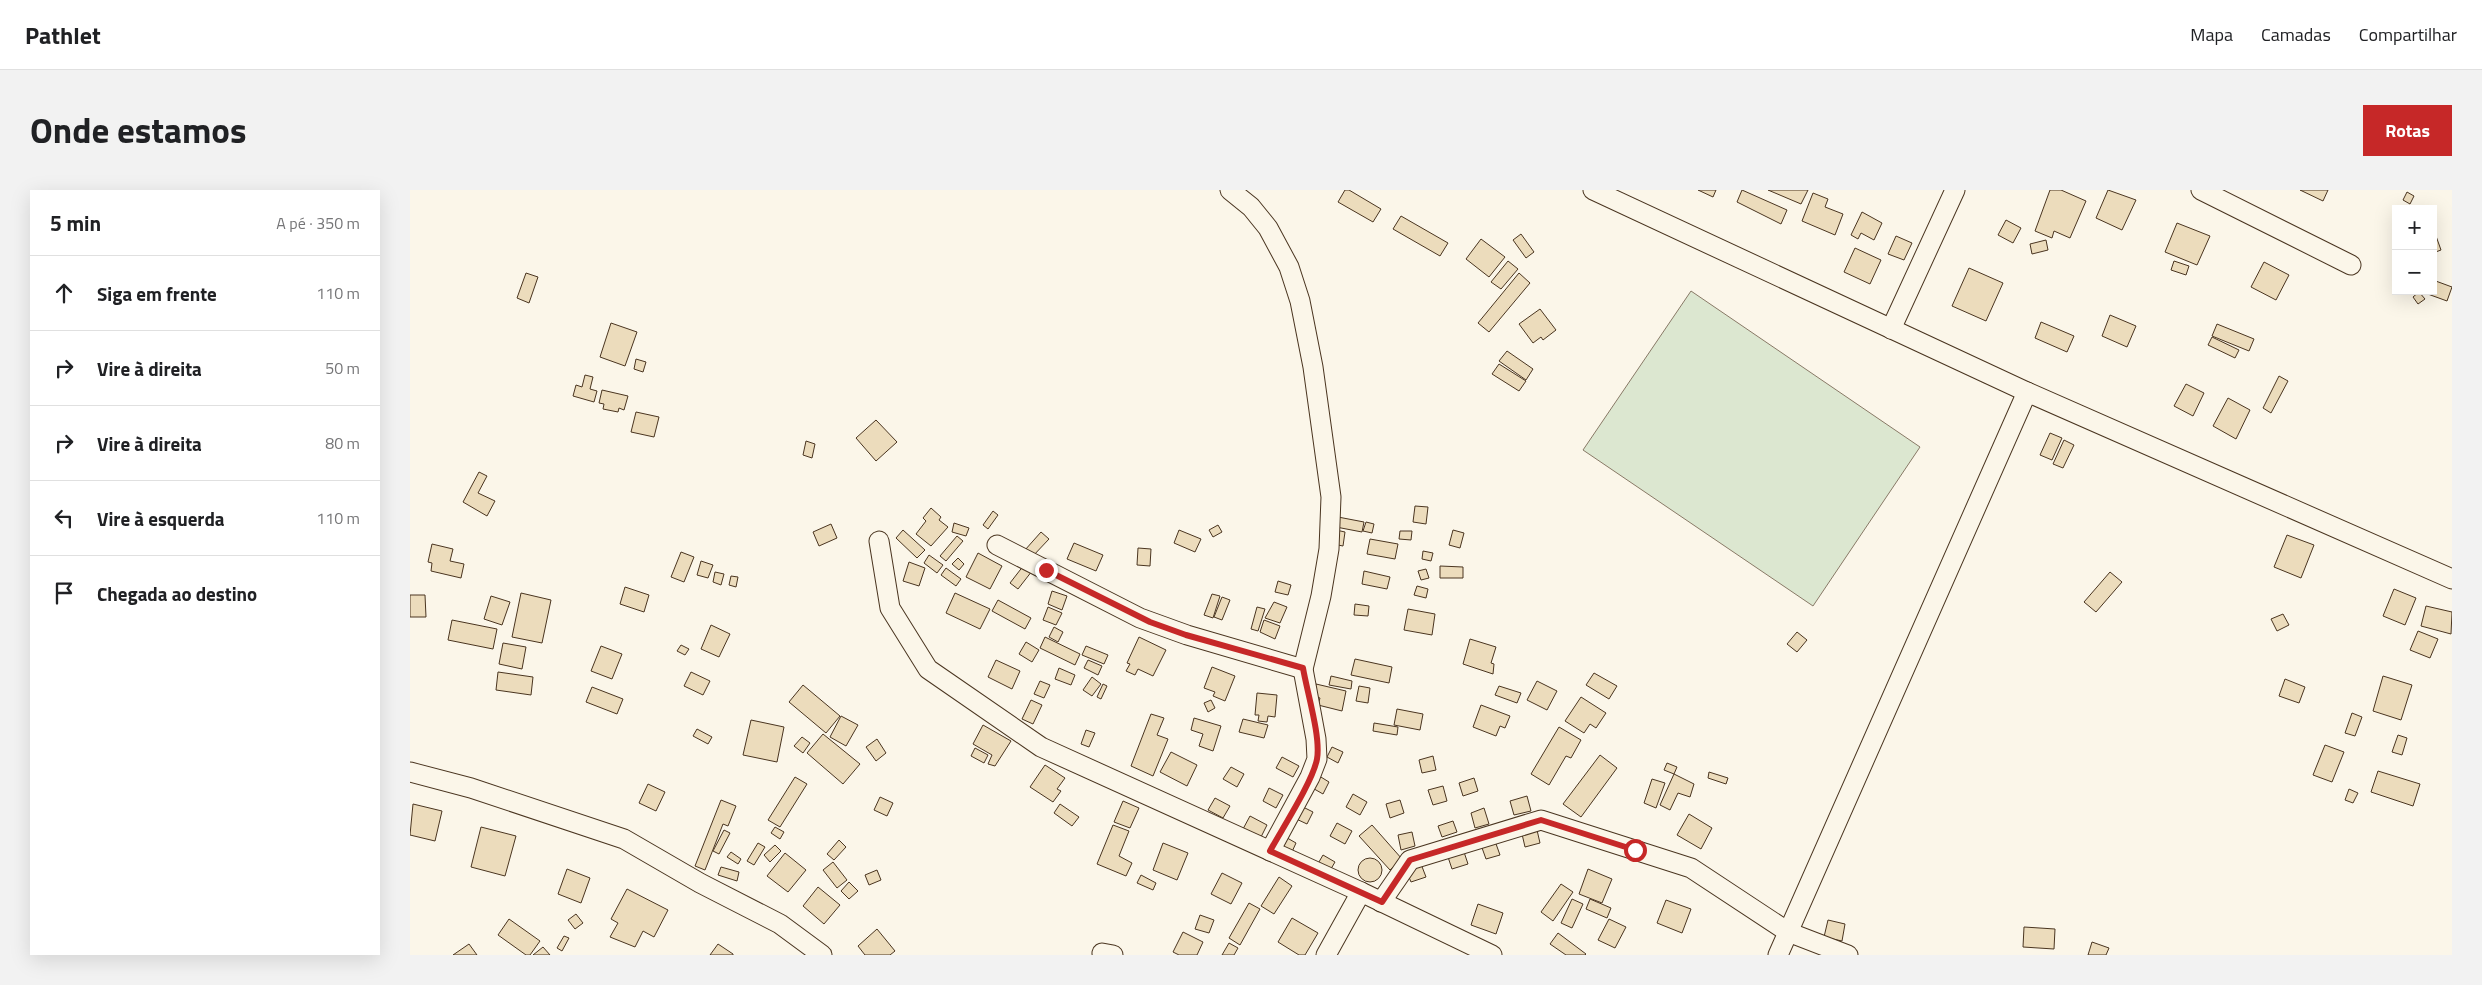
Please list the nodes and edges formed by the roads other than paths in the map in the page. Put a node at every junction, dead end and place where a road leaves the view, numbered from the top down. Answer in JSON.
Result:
{"nodes":[{"id":1,"x":1230,"y":190,"type":"edge"},
{"id":2,"x":1593,"y":190,"type":"edge"},
{"id":3,"x":1955,"y":190,"type":"edge"},
{"id":4,"x":2202,"y":190,"type":"edge"},
{"id":5,"x":2351,"y":265,"type":"dead end"},
{"id":6,"x":1891,"y":329,"type":"junction"},
{"id":7,"x":2027,"y":392,"type":"junction"},
{"id":8,"x":879,"y":541,"type":"dead end"},
{"id":9,"x":997,"y":544,"type":"dead end"},
{"id":10,"x":2452,"y":578,"type":"edge"},
{"id":11,"x":1303,"y":668,"type":"junction"},
{"id":12,"x":410,"y":772,"type":"edge"},
{"id":13,"x":1270,"y":851,"type":"junction"},
{"id":14,"x":1362,"y":892,"type":"junction"},
{"id":15,"x":1382,"y":902,"type":"junction"},
{"id":16,"x":1788,"y":932,"type":"junction"},
{"id":17,"x":822,"y":955,"type":"edge"},
{"id":18,"x":1326,"y":955,"type":"edge"},
{"id":19,"x":1492,"y":955,"type":"edge"},
{"id":20,"x":1778,"y":955,"type":"edge"},
{"id":21,"x":1848,"y":955,"type":"edge"}],
"edges":[{"from":1,"to":11,"type":"street"},
{"from":2,"to":6,"type":"street"},
{"from":3,"to":6,"type":"street"},
{"from":4,"to":5,"type":"street"},
{"from":6,"to":7,"type":"street"},
{"from":7,"to":10,"type":"street"},
{"from":7,"to":16,"type":"street"},
{"from":8,"to":13,"type":"street"},
{"from":9,"to":11,"type":"street"},
{"from":11,"to":13,"type":"street"},
{"from":12,"to":17,"type":"street"},
{"from":13,"to":14,"type":"street"},
{"from":14,"to":15,"type":"street"},
{"from":14,"to":18,"type":"street"},
{"from":15,"to":16,"type":"street"},
{"from":15,"to":19,"type":"street"},
{"from":16,"to":20,"type":"street"},
{"from":16,"to":21,"type":"street"}]}
